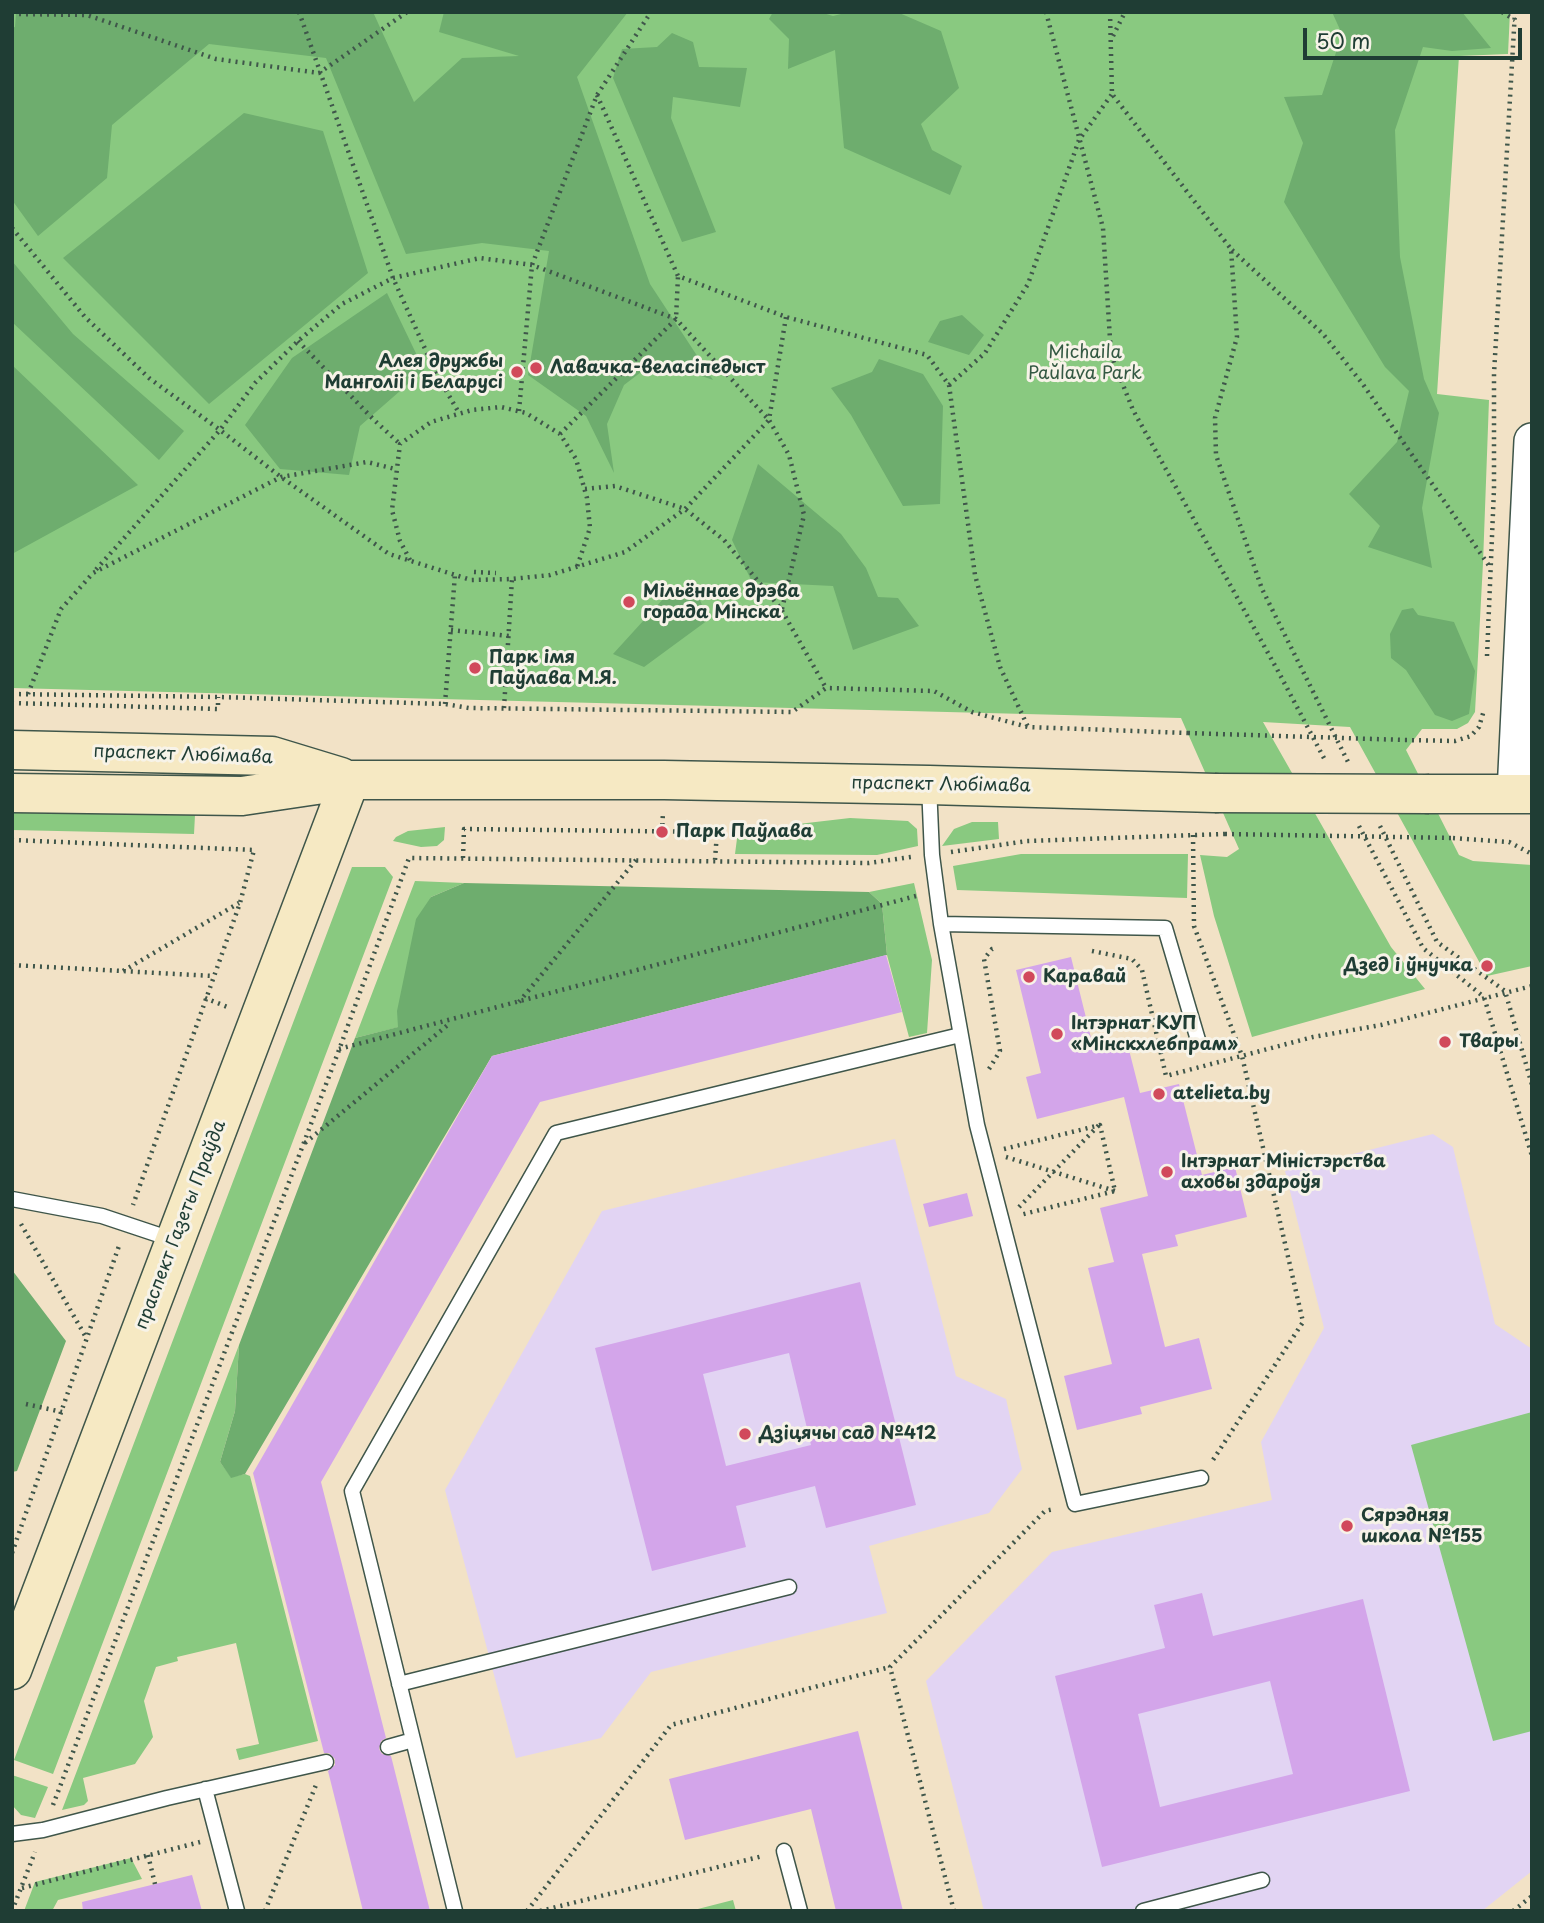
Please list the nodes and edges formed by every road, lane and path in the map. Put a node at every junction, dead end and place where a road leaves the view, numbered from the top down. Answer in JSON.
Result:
{"nodes":[{"id":1,"x":299,"y":12,"type":"edge"},
{"id":2,"x":407,"y":12,"type":"edge"},
{"id":3,"x":650,"y":12,"type":"edge"},
{"id":4,"x":1046,"y":12,"type":"edge"},
{"id":5,"x":1110,"y":12,"type":"edge"},
{"id":6,"x":1125,"y":12,"type":"edge"},
{"id":7,"x":1502,"y":12,"type":"edge"},
{"id":8,"x":1515,"y":12,"type":"edge"},
{"id":9,"x":12,"y":14,"type":"edge"},
{"id":10,"x":1515,"y":20,"type":"junction"},
{"id":11,"x":1111,"y":39,"type":"junction"},
{"id":12,"x":319,"y":73,"type":"junction"},
{"id":13,"x":1112,"y":94,"type":"junction"},
{"id":14,"x":597,"y":95,"type":"junction"},
{"id":15,"x":1079,"y":140,"type":"junction"},
{"id":16,"x":12,"y":228,"type":"edge"},
{"id":17,"x":1231,"y":249,"type":"junction"},
{"id":18,"x":531,"y":265,"type":"junction"},
{"id":19,"x":678,"y":276,"type":"junction"},
{"id":20,"x":393,"y":278,"type":"junction"},
{"id":21,"x":786,"y":317,"type":"junction"},
{"id":22,"x":676,"y":319,"type":"junction"},
{"id":23,"x":298,"y":341,"type":"junction"},
{"id":24,"x":949,"y":385,"type":"junction"},
{"id":25,"x":519,"y":411,"type":"junction"},
{"id":26,"x":459,"y":413,"type":"junction"},
{"id":27,"x":769,"y":420,"type":"junction"},
{"id":28,"x":220,"y":430,"type":"junction"},
{"id":29,"x":560,"y":434,"type":"junction"},
{"id":30,"x":1532,"y":441,"type":"edge"},
{"id":31,"x":400,"y":444,"type":"junction"},
{"id":32,"x":396,"y":469,"type":"junction"},
{"id":33,"x":281,"y":477,"type":"junction"},
{"id":34,"x":585,"y":489,"type":"junction"},
{"id":35,"x":685,"y":509,"type":"junction"},
{"id":36,"x":411,"y":561,"type":"junction"},
{"id":37,"x":577,"y":566,"type":"junction"},
{"id":38,"x":1490,"y":567,"type":"junction"},
{"id":39,"x":474,"y":572,"type":"dead end"},
{"id":40,"x":93,"y":573,"type":"junction"},
{"id":41,"x":496,"y":573,"type":"dead end"},
{"id":42,"x":455,"y":575,"type":"junction"},
{"id":43,"x":512,"y":579,"type":"junction"},
{"id":44,"x":782,"y":610,"type":"junction"},
{"id":45,"x":451,"y":630,"type":"junction"},
{"id":46,"x":509,"y":636,"type":"junction"},
{"id":47,"x":1486,"y":661,"type":"dead end"},
{"id":48,"x":826,"y":688,"type":"junction"},
{"id":49,"x":12,"y":694,"type":"edge"},
{"id":50,"x":28,"y":694,"type":"junction"},
{"id":51,"x":218,"y":697,"type":"junction"},
{"id":52,"x":1485,"y":701,"type":"dead end"},
{"id":53,"x":12,"y":703,"type":"edge"},
{"id":54,"x":445,"y":704,"type":"junction"},
{"id":55,"x":504,"y":708,"type":"junction"},
{"id":56,"x":1028,"y":727,"type":"junction"},
{"id":57,"x":12,"y":750,"type":"edge"},
{"id":58,"x":1329,"y":767,"type":"dead end"},
{"id":59,"x":1353,"y":772,"type":"dead end"},
{"id":60,"x":350,"y":780,"type":"junction"},
{"id":61,"x":929,"y":785,"type":"junction"},
{"id":62,"x":12,"y":793,"type":"edge"},
{"id":63,"x":1524,"y":793,"type":"edge"},
{"id":64,"x":1354,"y":815,"type":"dead end"},
{"id":65,"x":1377,"y":820,"type":"dead end"},
{"id":66,"x":1194,"y":835,"type":"junction"},
{"id":67,"x":12,"y":840,"type":"edge"},
{"id":68,"x":932,"y":855,"type":"junction"},
{"id":69,"x":1532,"y":855,"type":"edge"},
{"id":70,"x":463,"y":858,"type":"junction"},
{"id":71,"x":636,"y":860,"type":"junction"},
{"id":72,"x":715,"y":860,"type":"junction"},
{"id":73,"x":937,"y":890,"type":"junction"},
{"id":74,"x":240,"y":902,"type":"junction"},
{"id":75,"x":941,"y":924,"type":"junction"},
{"id":76,"x":999,"y":948,"type":"dead end"},
{"id":77,"x":1087,"y":951,"type":"dead end"},
{"id":78,"x":984,"y":959,"type":"dead end"},
{"id":79,"x":12,"y":965,"type":"edge"},
{"id":80,"x":122,"y":971,"type":"junction"},
{"id":81,"x":213,"y":976,"type":"junction"},
{"id":82,"x":1532,"y":986,"type":"edge"},
{"id":83,"x":1505,"y":991,"type":"junction"},
{"id":84,"x":1484,"y":997,"type":"junction"},
{"id":85,"x":519,"y":1003,"type":"junction"},
{"id":86,"x":453,"y":1021,"type":"junction"},
{"id":87,"x":960,"y":1035,"type":"junction"},
{"id":88,"x":1198,"y":1040,"type":"dead end"},
{"id":89,"x":339,"y":1050,"type":"junction"},
{"id":90,"x":1241,"y":1056,"type":"junction"},
{"id":91,"x":1532,"y":1085,"type":"edge"},
{"id":92,"x":1100,"y":1125,"type":"junction"},
{"id":93,"x":303,"y":1144,"type":"junction"},
{"id":94,"x":992,"y":1152,"type":"dead end"},
{"id":95,"x":1004,"y":1156,"type":"dead end"},
{"id":96,"x":1532,"y":1156,"type":"edge"},
{"id":97,"x":1053,"y":1172,"type":"junction"},
{"id":98,"x":1115,"y":1191,"type":"junction"},
{"id":99,"x":12,"y":1199,"type":"edge"},
{"id":100,"x":1018,"y":1208,"type":"dead end"},
{"id":101,"x":1009,"y":1217,"type":"dead end"},
{"id":102,"x":19,"y":1219,"type":"dead end"},
{"id":103,"x":126,"y":1225,"type":"junction"},
{"id":104,"x":175,"y":1241,"type":"junction"},
{"id":105,"x":87,"y":1339,"type":"junction"},
{"id":106,"x":26,"y":1404,"type":"dead end"},
{"id":107,"x":62,"y":1412,"type":"junction"},
{"id":108,"x":1200,"y":1478,"type":"joint"},
{"id":109,"x":1075,"y":1504,"type":"junction"},
{"id":110,"x":12,"y":1553,"type":"edge"},
{"id":111,"x":789,"y":1587,"type":"dead end"},
{"id":112,"x":890,"y":1667,"type":"junction"},
{"id":113,"x":12,"y":1670,"type":"edge"},
{"id":114,"x":399,"y":1684,"type":"junction"},
{"id":115,"x":413,"y":1740,"type":"junction"},
{"id":116,"x":388,"y":1747,"type":"dead end"},
{"id":117,"x":326,"y":1762,"type":"joint"},
{"id":118,"x":205,"y":1789,"type":"junction"},
{"id":119,"x":43,"y":1830,"type":"junction"},
{"id":120,"x":12,"y":1834,"type":"edge"},
{"id":121,"x":784,"y":1851,"type":"joint"},
{"id":122,"x":206,"y":1853,"type":"dead end"},
{"id":123,"x":148,"y":1855,"type":"junction"},
{"id":124,"x":1262,"y":1880,"type":"dead end"},
{"id":125,"x":155,"y":1884,"type":"dead end"},
{"id":126,"x":21,"y":1888,"type":"junction"},
{"id":127,"x":1532,"y":1896,"type":"edge"},
{"id":128,"x":12,"y":1911,"type":"edge"},
{"id":129,"x":237,"y":1911,"type":"edge"},
{"id":130,"x":265,"y":1911,"type":"edge"},
{"id":131,"x":455,"y":1911,"type":"edge"},
{"id":132,"x":527,"y":1911,"type":"edge"},
{"id":133,"x":540,"y":1911,"type":"edge"},
{"id":134,"x":800,"y":1911,"type":"edge"},
{"id":135,"x":954,"y":1911,"type":"edge"},
{"id":136,"x":1143,"y":1911,"type":"edge"},
{"id":137,"x":1513,"y":1911,"type":"edge"}],
"edges":[{"from":1,"to":12,"type":"path"},
{"from":2,"to":12,"type":"path"},
{"from":3,"to":14,"type":"path"},
{"from":4,"to":15,"type":"path"},
{"from":5,"to":11,"type":"path"},
{"from":6,"to":11,"type":"path"},
{"from":7,"to":10,"type":"path"},
{"from":8,"to":10,"type":"path"},
{"from":9,"to":12,"type":"path"},
{"from":10,"to":38,"type":"path"},
{"from":11,"to":13,"type":"path"},
{"from":12,"to":20,"type":"path"},
{"from":13,"to":15,"type":"path"},
{"from":13,"to":17,"type":"path"},
{"from":14,"to":18,"type":"path"},
{"from":14,"to":19,"type":"path"},
{"from":15,"to":24,"type":"path"},
{"from":15,"to":58,"type":"path"},
{"from":16,"to":28,"type":"path"},
{"from":17,"to":38,"type":"path"},
{"from":17,"to":59,"type":"path"},
{"from":18,"to":20,"type":"path"},
{"from":18,"to":22,"type":"path"},
{"from":18,"to":25,"type":"path"},
{"from":19,"to":21,"type":"path"},
{"from":19,"to":22,"type":"path"},
{"from":20,"to":23,"type":"path"},
{"from":20,"to":26,"type":"path"},
{"from":21,"to":24,"type":"path"},
{"from":21,"to":27,"type":"path"},
{"from":22,"to":27,"type":"path"},
{"from":22,"to":29,"type":"path"},
{"from":23,"to":28,"type":"path"},
{"from":23,"to":31,"type":"path"},
{"from":24,"to":56,"type":"path"},
{"from":25,"to":26,"type":"path"},
{"from":25,"to":29,"type":"path"},
{"from":26,"to":31,"type":"path"},
{"from":27,"to":35,"type":"path"},
{"from":27,"to":44,"type":"path"},
{"from":28,"to":33,"type":"path"},
{"from":28,"to":40,"type":"path"},
{"from":29,"to":34,"type":"path"},
{"from":30,"to":63,"type":"street"},
{"from":31,"to":32,"type":"path"},
{"from":32,"to":33,"type":"path"},
{"from":32,"to":36,"type":"path"},
{"from":33,"to":36,"type":"path"},
{"from":33,"to":40,"type":"path"},
{"from":34,"to":35,"type":"path"},
{"from":34,"to":37,"type":"path"},
{"from":35,"to":37,"type":"path"},
{"from":35,"to":44,"type":"path"},
{"from":36,"to":42,"type":"path"},
{"from":37,"to":43,"type":"path"},
{"from":38,"to":47,"type":"path"},
{"from":39,"to":41,"type":"path"},
{"from":40,"to":50,"type":"path"},
{"from":42,"to":43,"type":"path"},
{"from":42,"to":45,"type":"path"},
{"from":43,"to":46,"type":"path"},
{"from":44,"to":48,"type":"path"},
{"from":45,"to":46,"type":"path"},
{"from":45,"to":54,"type":"path"},
{"from":46,"to":55,"type":"path"},
{"from":48,"to":55,"type":"path"},
{"from":48,"to":56,"type":"path"},
{"from":49,"to":50,"type":"path"},
{"from":50,"to":51,"type":"path"},
{"from":51,"to":53,"type":"path"},
{"from":51,"to":54,"type":"path"},
{"from":52,"to":56,"type":"path","bridge":true},
{"from":54,"to":55,"type":"path"},
{"from":57,"to":60,"type":"main road","name":"праспект Любімава"},
{"from":60,"to":61,"type":"main road","name":"праспект Любімава"},
{"from":60,"to":62,"type":"main road","name":"праспект Любімава"},
{"from":60,"to":104,"type":"main road","name":"праспект Газеты Праўда"},
{"from":61,"to":63,"type":"main road","name":"праспект Любімава","bridge":true},
{"from":61,"to":68,"type":"lane"},
{"from":64,"to":84,"type":"path"},
{"from":65,"to":83,"type":"path"},
{"from":66,"to":68,"type":"path"},
{"from":66,"to":69,"type":"path","bridge":true},
{"from":66,"to":90,"type":"path"},
{"from":67,"to":74,"type":"path"},
{"from":68,"to":72,"type":"path"},
{"from":68,"to":73,"type":"lane"},
{"from":70,"to":71,"type":"path"},
{"from":70,"to":72,"type":"path"},
{"from":70,"to":89,"type":"path"},
{"from":71,"to":72,"type":"path"},
{"from":71,"to":85,"type":"path"},
{"from":73,"to":75,"type":"lane"},
{"from":73,"to":85,"type":"path"},
{"from":74,"to":80,"type":"path"},
{"from":74,"to":81,"type":"path"},
{"from":75,"to":87,"type":"lane"},
{"from":75,"to":88,"type":"lane"},
{"from":76,"to":78,"type":"path"},
{"from":77,"to":90,"type":"path"},
{"from":79,"to":80,"type":"path"},
{"from":80,"to":81,"type":"path"},
{"from":81,"to":103,"type":"path"},
{"from":82,"to":83,"type":"path"},
{"from":83,"to":84,"type":"path"},
{"from":83,"to":91,"type":"path"},
{"from":84,"to":90,"type":"path"},
{"from":84,"to":96,"type":"path"},
{"from":85,"to":86,"type":"path"},
{"from":86,"to":89,"type":"path"},
{"from":86,"to":93,"type":"path"},
{"from":87,"to":109,"type":"lane"},
{"from":87,"to":114,"type":"lane"},
{"from":89,"to":93,"type":"path"},
{"from":90,"to":108,"type":"path"},
{"from":92,"to":94,"type":"path"},
{"from":92,"to":97,"type":"path"},
{"from":92,"to":98,"type":"path"},
{"from":93,"to":119,"type":"path"},
{"from":95,"to":97,"type":"path"},
{"from":97,"to":98,"type":"path"},
{"from":97,"to":100,"type":"path"},
{"from":98,"to":101,"type":"path"},
{"from":99,"to":103,"type":"lane"},
{"from":102,"to":105,"type":"path"},
{"from":103,"to":104,"type":"lane"},
{"from":103,"to":105,"type":"path"},
{"from":104,"to":113,"type":"main road","name":"праспект Газеты Праўда"},
{"from":105,"to":107,"type":"path"},
{"from":106,"to":107,"type":"path"},
{"from":107,"to":110,"type":"path"},
{"from":108,"to":109,"type":"lane"},
{"from":109,"to":112,"type":"path"},
{"from":111,"to":114,"type":"lane"},
{"from":112,"to":132,"type":"path"},
{"from":112,"to":135,"type":"path"},
{"from":114,"to":115,"type":"lane"},
{"from":115,"to":116,"type":"lane"},
{"from":115,"to":131,"type":"lane"},
{"from":117,"to":118,"type":"lane"},
{"from":117,"to":130,"type":"path"},
{"from":118,"to":119,"type":"lane"},
{"from":118,"to":129,"type":"lane"},
{"from":119,"to":120,"type":"lane"},
{"from":119,"to":126,"type":"path"},
{"from":121,"to":133,"type":"path"},
{"from":121,"to":134,"type":"lane"},
{"from":122,"to":123,"type":"path"},
{"from":123,"to":125,"type":"path"},
{"from":123,"to":126,"type":"path"},
{"from":124,"to":136,"type":"lane"},
{"from":126,"to":128,"type":"path"},
{"from":127,"to":137,"type":"path"}]}
